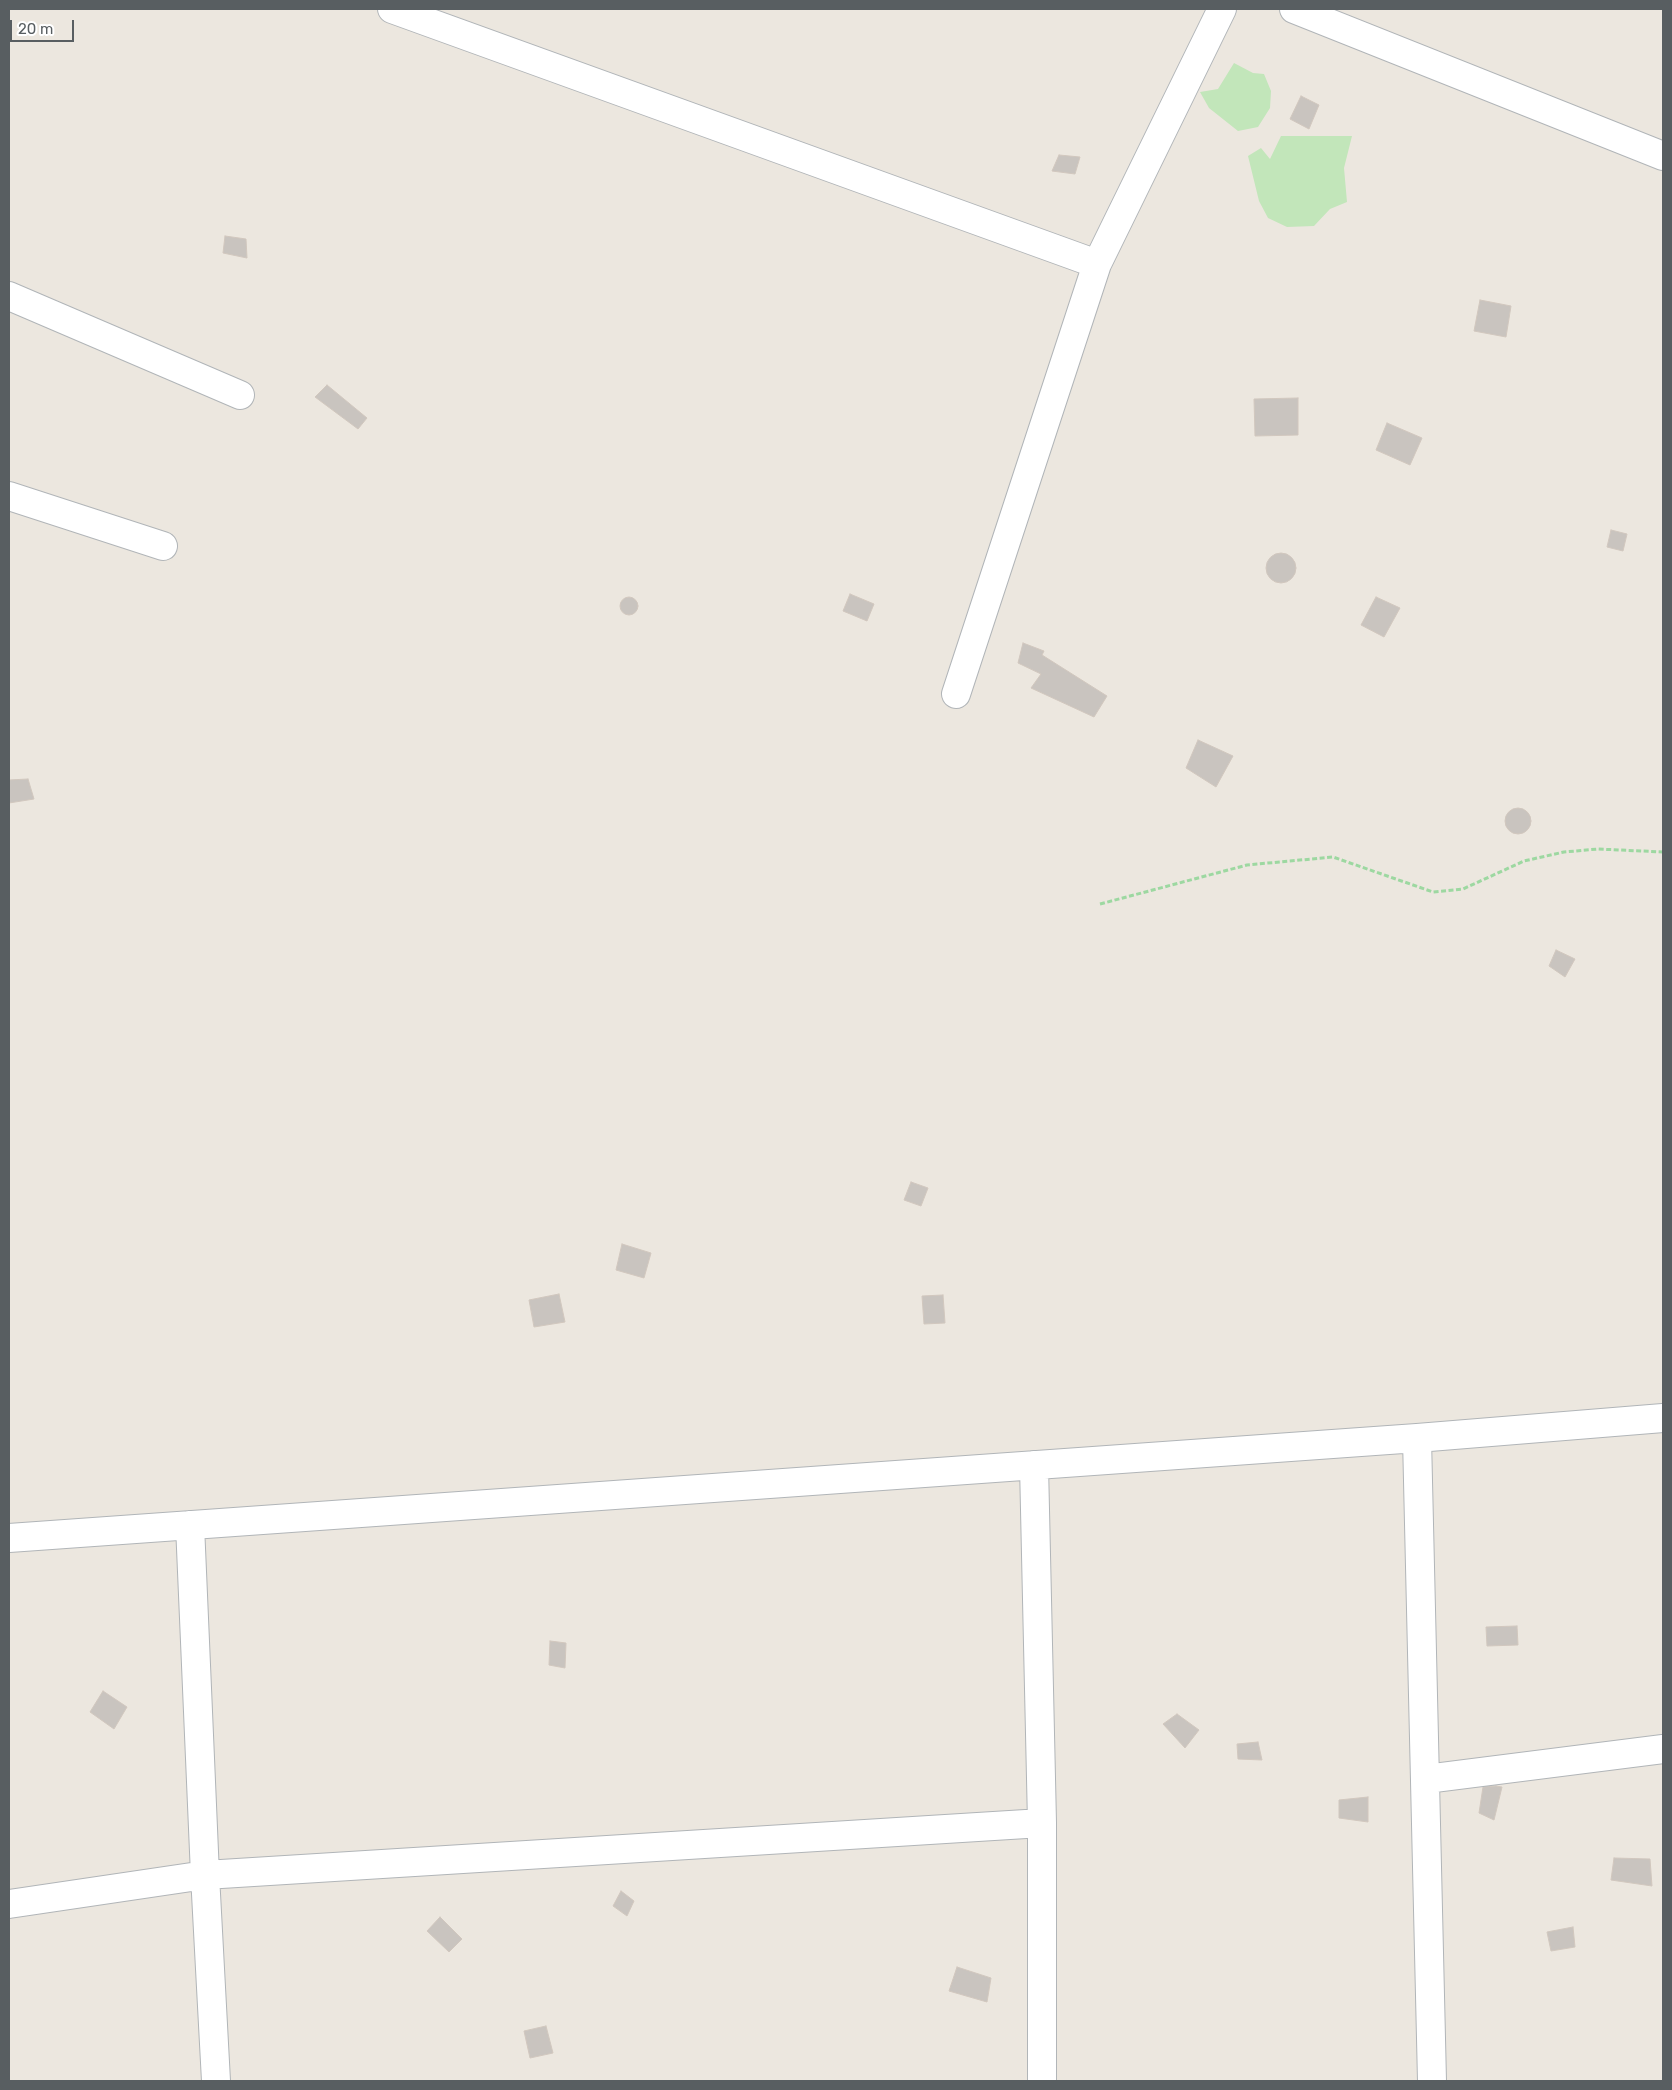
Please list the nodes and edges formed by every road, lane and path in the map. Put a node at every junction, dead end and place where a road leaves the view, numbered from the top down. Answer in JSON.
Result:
{"nodes":[{"id":1,"x":392,"y":9,"type":"edge"},
{"id":2,"x":1222,"y":9,"type":"edge"},
{"id":3,"x":1294,"y":9,"type":"edge"},
{"id":4,"x":1663,"y":156,"type":"edge"},
{"id":5,"x":1097,"y":264,"type":"junction"},
{"id":6,"x":9,"y":296,"type":"edge"},
{"id":7,"x":240,"y":395,"type":"dead end"},
{"id":8,"x":9,"y":496,"type":"edge"},
{"id":9,"x":164,"y":546,"type":"dead end"},
{"id":10,"x":956,"y":694,"type":"dead end"},
{"id":11,"x":1663,"y":852,"type":"edge"},
{"id":12,"x":1100,"y":904,"type":"dead end"},
{"id":13,"x":1663,"y":1418,"type":"edge"},
{"id":14,"x":1417,"y":1438,"type":"junction"},
{"id":15,"x":1034,"y":1465,"type":"junction"},
{"id":16,"x":190,"y":1525,"type":"junction"},
{"id":17,"x":9,"y":1538,"type":"edge"},
{"id":18,"x":1663,"y":1750,"type":"edge"},
{"id":19,"x":1426,"y":1779,"type":"junction"},
{"id":20,"x":1042,"y":1823,"type":"junction"},
{"id":21,"x":205,"y":1875,"type":"junction"},
{"id":22,"x":9,"y":1904,"type":"edge"},
{"id":23,"x":216,"y":2081,"type":"edge"},
{"id":24,"x":1042,"y":2081,"type":"edge"},
{"id":25,"x":1432,"y":2081,"type":"edge"}],
"edges":[{"from":1,"to":5,"type":"street"},
{"from":2,"to":5,"type":"street"},
{"from":3,"to":4,"type":"street"},
{"from":5,"to":10,"type":"street"},
{"from":6,"to":7,"type":"street"},
{"from":8,"to":9,"type":"street"},
{"from":11,"to":12,"type":"path"},
{"from":13,"to":14,"type":"street"},
{"from":14,"to":15,"type":"street"},
{"from":14,"to":19,"type":"street"},
{"from":15,"to":16,"type":"street"},
{"from":15,"to":20,"type":"street"},
{"from":16,"to":17,"type":"street"},
{"from":16,"to":21,"type":"street"},
{"from":18,"to":19,"type":"street"},
{"from":19,"to":25,"type":"street"},
{"from":20,"to":21,"type":"street"},
{"from":20,"to":24,"type":"street"},
{"from":21,"to":22,"type":"street"},
{"from":21,"to":23,"type":"street"}]}
